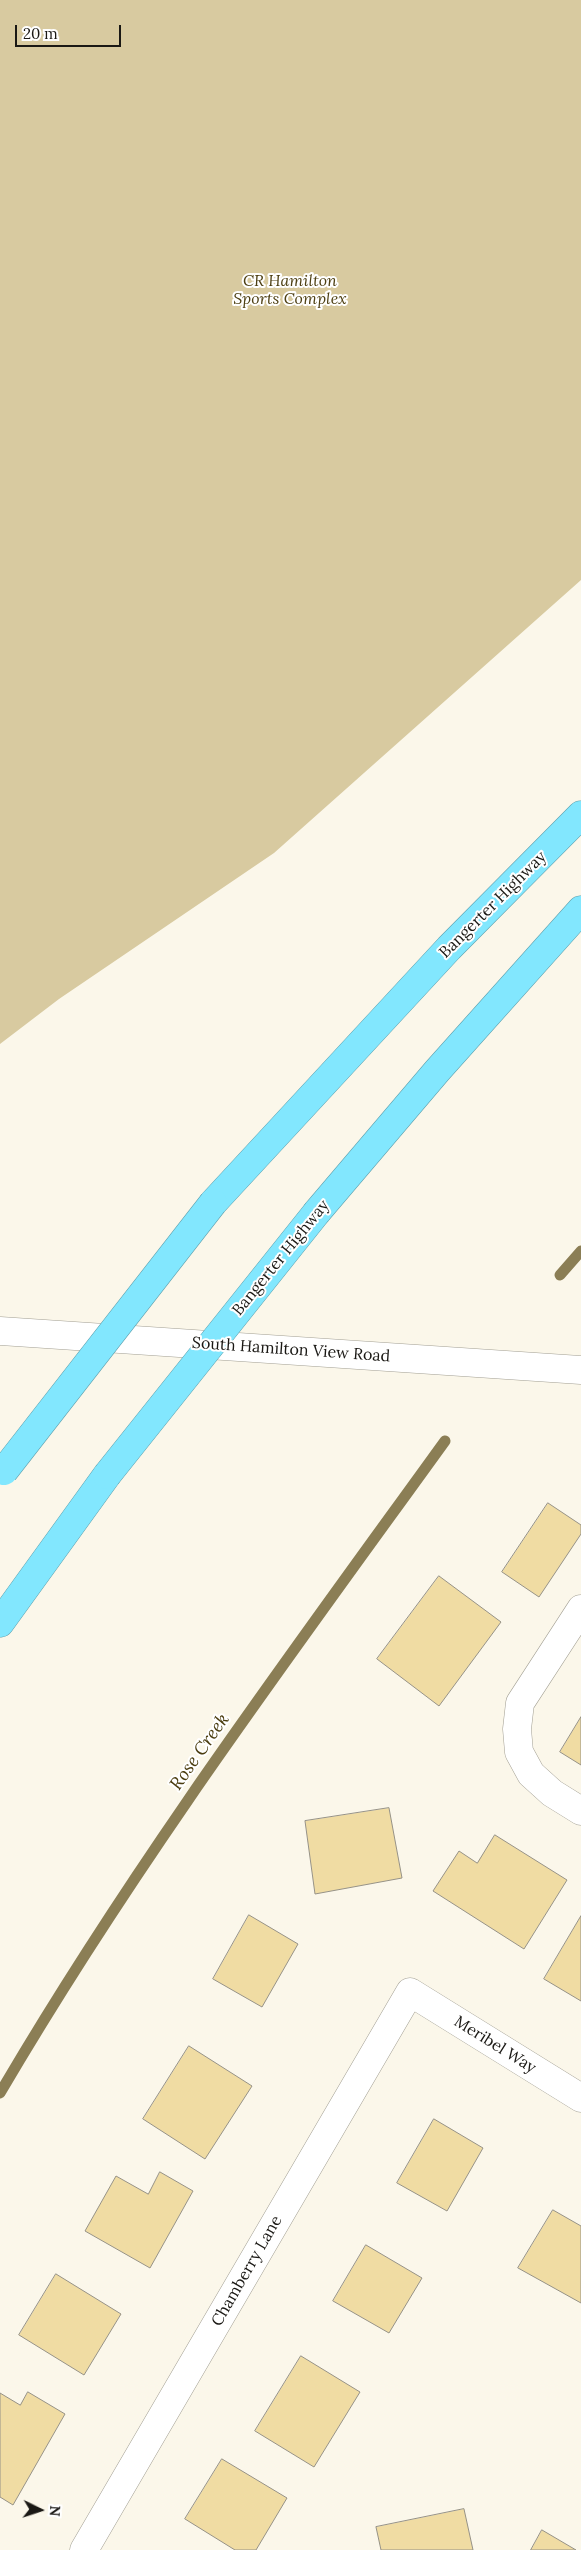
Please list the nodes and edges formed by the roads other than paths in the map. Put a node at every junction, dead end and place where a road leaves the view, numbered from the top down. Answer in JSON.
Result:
{"nodes":[{"id":1,"x":581,"y":815,"type":"edge"},
{"id":2,"x":581,"y":910,"type":"edge"},
{"id":3,"x":0,"y":1331,"type":"edge"},
{"id":4,"x":581,"y":1370,"type":"edge"},
{"id":5,"x":2,"y":1474,"type":"edge"},
{"id":6,"x":581,"y":1609,"type":"edge"},
{"id":7,"x":0,"y":1623,"type":"edge"},
{"id":8,"x":581,"y":1811,"type":"edge"},
{"id":9,"x":410,"y":1992,"type":"joint"},
{"id":10,"x":581,"y":2098,"type":"edge"},
{"id":11,"x":84,"y":2550,"type":"edge"}],
"edges":[{"from":1,"to":5,"type":"highway","name":"Bangerter Highway","bridge":true},
{"from":2,"to":7,"type":"highway","name":"Bangerter Highway","bridge":true},
{"from":3,"to":4,"type":"street","name":"South Hamilton View Road"},
{"from":6,"to":8,"type":"street"},
{"from":9,"to":10,"type":"street","name":"Meribel Way"},
{"from":9,"to":11,"type":"street","name":"Chamberry Lane"}]}
